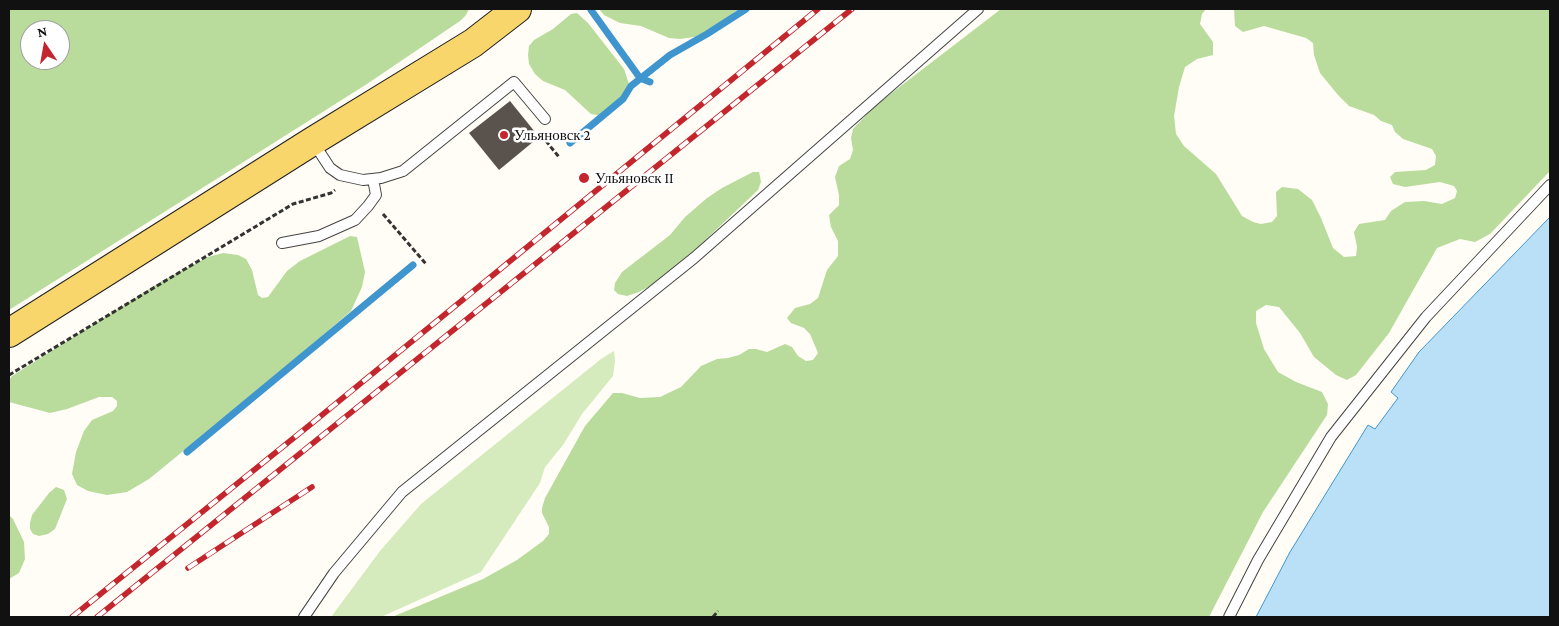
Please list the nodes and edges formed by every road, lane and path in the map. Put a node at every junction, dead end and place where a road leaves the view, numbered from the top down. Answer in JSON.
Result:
{"nodes":[{"id":1,"x":517,"y":9,"type":"edge"},
{"id":2,"x":978,"y":9,"type":"edge"},
{"id":3,"x":545,"y":120,"type":"dead end"},
{"id":4,"x":541,"y":135,"type":"dead end"},
{"id":5,"x":313,"y":141,"type":"junction"},
{"id":6,"x":559,"y":158,"type":"dead end"},
{"id":7,"x":351,"y":179,"type":"junction"},
{"id":8,"x":373,"y":179,"type":"junction"},
{"id":9,"x":1550,"y":185,"type":"edge"},
{"id":10,"x":389,"y":221,"type":"dead end"},
{"id":11,"x":282,"y":243,"type":"dead end"},
{"id":12,"x":425,"y":263,"type":"dead end"},
{"id":13,"x":9,"y":332,"type":"edge"},
{"id":14,"x":9,"y":376,"type":"edge"},
{"id":15,"x":718,"y":611,"type":"dead end"},
{"id":16,"x":304,"y":617,"type":"edge"},
{"id":17,"x":713,"y":617,"type":"edge"},
{"id":18,"x":1229,"y":617,"type":"edge"}],
"edges":[{"from":1,"to":5,"type":"main road"},
{"from":2,"to":16,"type":"lane"},
{"from":3,"to":8,"type":"lane"},
{"from":4,"to":6,"type":"path"},
{"from":5,"to":7,"type":"lane"},
{"from":5,"to":13,"type":"main road"},
{"from":7,"to":8,"type":"lane"},
{"from":7,"to":14,"type":"path"},
{"from":8,"to":11,"type":"lane"},
{"from":9,"to":18,"type":"lane"},
{"from":10,"to":12,"type":"path"},
{"from":15,"to":17,"type":"path"}]}
